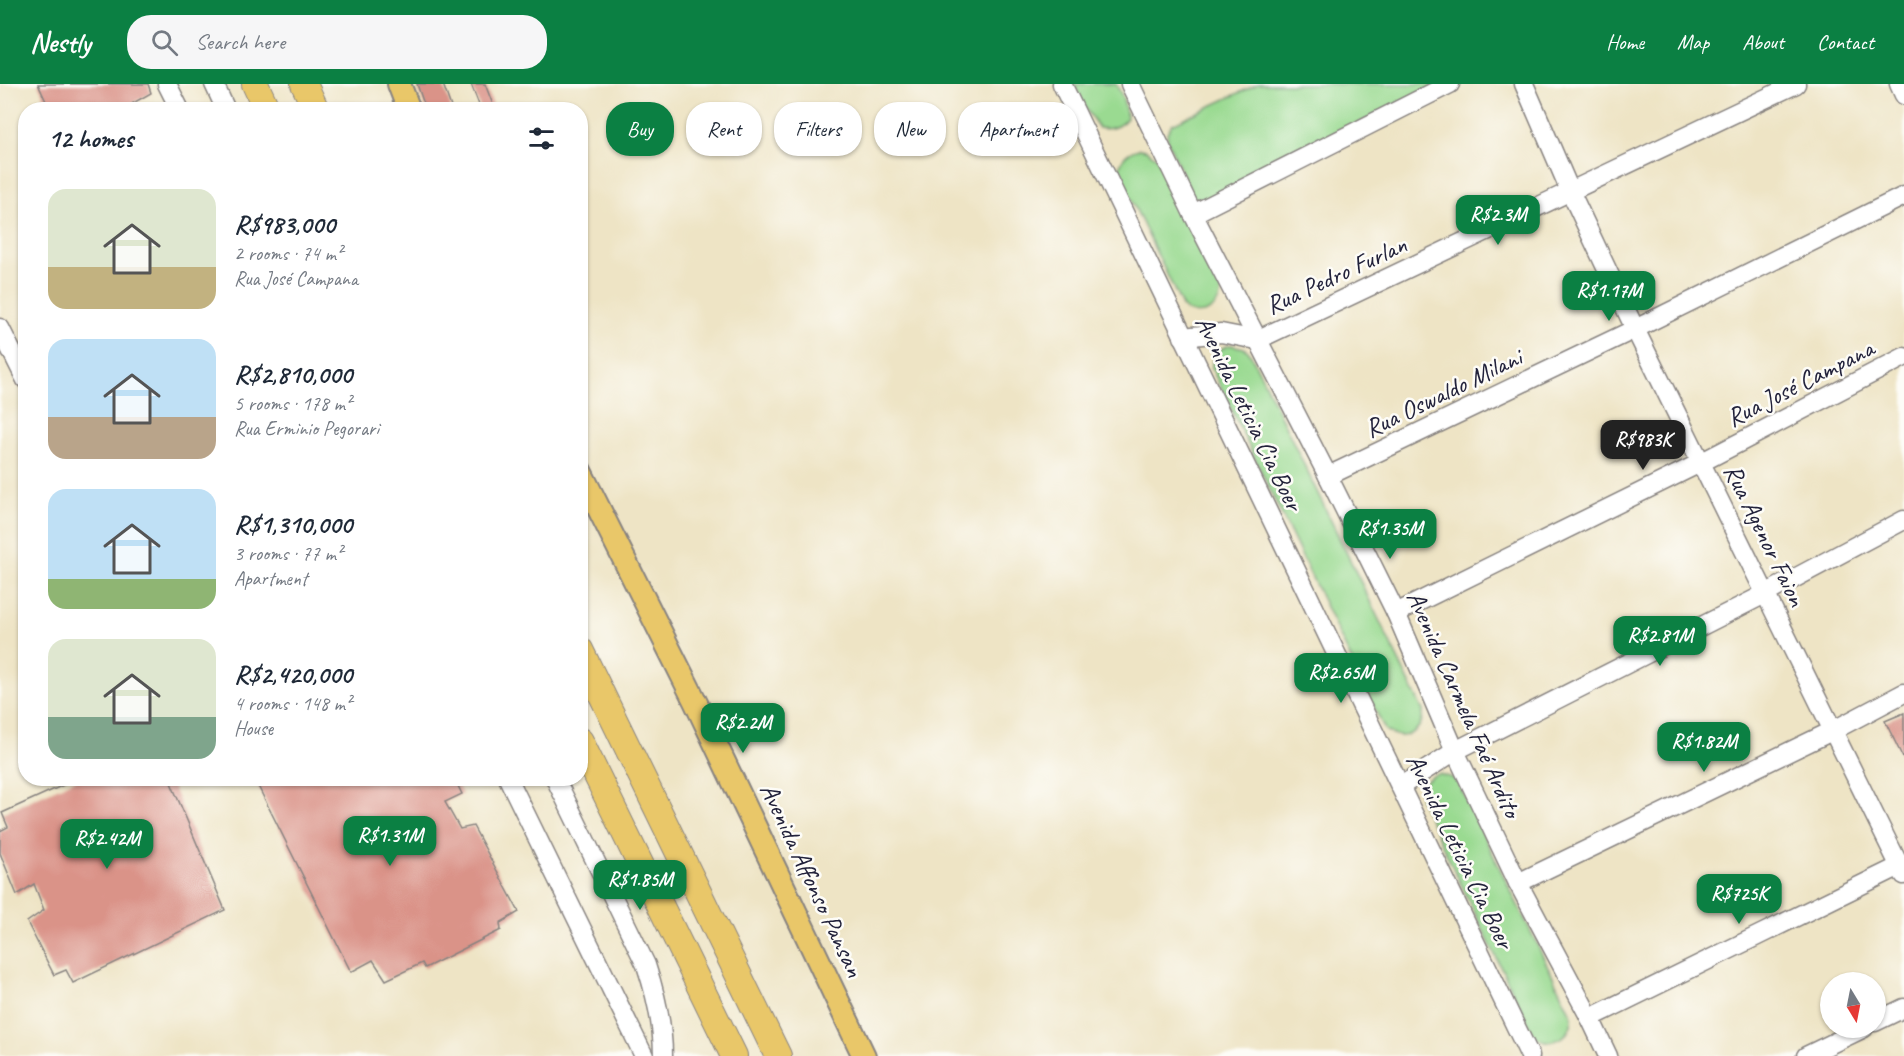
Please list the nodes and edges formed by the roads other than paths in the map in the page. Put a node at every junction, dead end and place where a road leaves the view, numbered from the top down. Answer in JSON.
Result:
{"nodes":[{"id":1,"x":167,"y":84,"type":"edge"},
{"id":2,"x":214,"y":84,"type":"edge"},
{"id":3,"x":255,"y":84,"type":"edge"},
{"id":4,"x":304,"y":84,"type":"edge"},
{"id":5,"x":317,"y":84,"type":"edge"},
{"id":6,"x":399,"y":84,"type":"edge"},
{"id":7,"x":1062,"y":84,"type":"edge"},
{"id":8,"x":1130,"y":84,"type":"edge"},
{"id":9,"x":1450,"y":84,"type":"edge"},
{"id":10,"x":1524,"y":84,"type":"edge"},
{"id":11,"x":1796,"y":84,"type":"edge"},
{"id":12,"x":1899,"y":84,"type":"edge"},
{"id":13,"x":1904,"y":95,"type":"edge"},
{"id":14,"x":176,"y":102,"type":"edge"},
{"id":15,"x":222,"y":102,"type":"edge"},
{"id":16,"x":263,"y":102,"type":"edge"},
{"id":17,"x":314,"y":102,"type":"edge"},
{"id":18,"x":318,"y":102,"type":"edge"},
{"id":19,"x":406,"y":102,"type":"edge"},
{"id":20,"x":1571,"y":192,"type":"junction"},
{"id":21,"x":1904,"y":196,"type":"edge"},
{"id":22,"x":1193,"y":214,"type":"junction"},
{"id":23,"x":0,"y":328,"type":"edge"},
{"id":24,"x":1635,"y":329,"type":"junction"},
{"id":25,"x":1183,"y":337,"type":"junction"},
{"id":26,"x":1257,"y":340,"type":"junction"},
{"id":27,"x":18,"y":352,"type":"edge"},
{"id":28,"x":1904,"y":357,"type":"edge"},
{"id":29,"x":1702,"y":462,"type":"junction"},
{"id":30,"x":1328,"y":476,"type":"junction"},
{"id":31,"x":588,"y":487,"type":"edge"},
{"id":32,"x":1904,"y":520,"type":"edge"},
{"id":33,"x":1765,"y":594,"type":"junction"},
{"id":34,"x":1396,"y":613,"type":"junction"},
{"id":35,"x":588,"y":666,"type":"edge"},
{"id":36,"x":1904,"y":693,"type":"edge"},
{"id":37,"x":1834,"y":730,"type":"junction"},
{"id":38,"x":1455,"y":751,"type":"junction"},
{"id":39,"x":588,"y":757,"type":"edge"},
{"id":40,"x":512,"y":786,"type":"edge"},
{"id":41,"x":559,"y":786,"type":"edge"},
{"id":42,"x":1401,"y":786,"type":"junction"},
{"id":43,"x":1903,"y":868,"type":"edge"},
{"id":44,"x":1518,"y":883,"type":"junction"},
{"id":45,"x":652,"y":885,"type":"junction"},
{"id":46,"x":1904,"y":1008,"type":"edge"},
{"id":47,"x":1886,"y":1017,"type":"edge"},
{"id":48,"x":1590,"y":1018,"type":"junction"},
{"id":49,"x":1843,"y":1038,"type":"edge"},
{"id":50,"x":644,"y":1056,"type":"edge"},
{"id":51,"x":663,"y":1056,"type":"edge"},
{"id":52,"x":718,"y":1056,"type":"edge"},
{"id":53,"x":734,"y":1056,"type":"edge"},
{"id":54,"x":778,"y":1056,"type":"edge"},
{"id":55,"x":864,"y":1056,"type":"edge"},
{"id":56,"x":1530,"y":1056,"type":"edge"},
{"id":57,"x":1608,"y":1056,"type":"edge"},
{"id":58,"x":1806,"y":1056,"type":"edge"}],
"edges":[{"from":1,"to":14,"type":"street"},
{"from":2,"to":15,"type":"street"},
{"from":3,"to":16,"type":"highway"},
{"from":4,"to":17,"type":"highway"},
{"from":5,"to":18,"type":"highway"},
{"from":6,"to":19,"type":"main road"},
{"from":7,"to":25,"type":"street","name":"Avenida Leticia Cia Boer"},
{"from":8,"to":22,"type":"street","name":"Avenida Carmela Faé Ardito"},
{"from":9,"to":22,"type":"street"},
{"from":10,"to":20,"type":"street","name":"Rua Agenor Faion"},
{"from":11,"to":20,"type":"street","name":"Rua Pedro Furlan"},
{"from":12,"to":13,"type":"street"},
{"from":20,"to":24,"type":"street","name":"Rua Agenor Faion"},
{"from":20,"to":26,"type":"street","name":"Rua Pedro Furlan"},
{"from":21,"to":24,"type":"street","name":"Rua Oswaldo Milani"},
{"from":22,"to":26,"type":"street","name":"Avenida Carmela Faé Ardito"},
{"from":23,"to":27,"type":"street"},
{"from":24,"to":29,"type":"street","name":"Rua Agenor Faion"},
{"from":24,"to":30,"type":"street","name":"Rua Oswaldo Milani"},
{"from":25,"to":26,"type":"street","name":"Rua Pedro Furlan"},
{"from":25,"to":42,"type":"street","name":"Avenida Leticia Cia Boer"},
{"from":26,"to":30,"type":"street","name":"Avenida Carmela Faé Ardito"},
{"from":28,"to":29,"type":"street","name":"Rua José Campana"},
{"from":29,"to":33,"type":"street","name":"Rua Agenor Faion"},
{"from":29,"to":34,"type":"street","name":"Rua José Campana"},
{"from":30,"to":34,"type":"street","name":"Avenida Carmela Faé Ardito"},
{"from":31,"to":55,"type":"main road","name":"Avenida Affonso Pansan"},
{"from":32,"to":33,"type":"street"},
{"from":33,"to":37,"type":"street","name":"Rua Agenor Faion"},
{"from":33,"to":38,"type":"street"},
{"from":34,"to":38,"type":"street","name":"Avenida Carmela Faé Ardito"},
{"from":35,"to":54,"type":"highway"},
{"from":36,"to":37,"type":"street"},
{"from":37,"to":43,"type":"street","name":"Rua Agenor Faion"},
{"from":37,"to":44,"type":"street"},
{"from":38,"to":42,"type":"street"},
{"from":38,"to":44,"type":"street","name":"Avenida Carmela Faé Ardito"},
{"from":39,"to":45,"type":"highway"},
{"from":40,"to":50,"type":"street"},
{"from":41,"to":51,"type":"street"},
{"from":42,"to":56,"type":"street","name":"Avenida Leticia Cia Boer"},
{"from":43,"to":48,"type":"street"},
{"from":44,"to":48,"type":"street","name":"Avenida Carmela Faé Ardito"},
{"from":45,"to":52,"type":"highway"},
{"from":45,"to":53,"type":"highway"},
{"from":46,"to":47,"type":"street"},
{"from":48,"to":57,"type":"street","name":"Avenida Carmela Faé Ardito"},
{"from":49,"to":58,"type":"street"}]}
